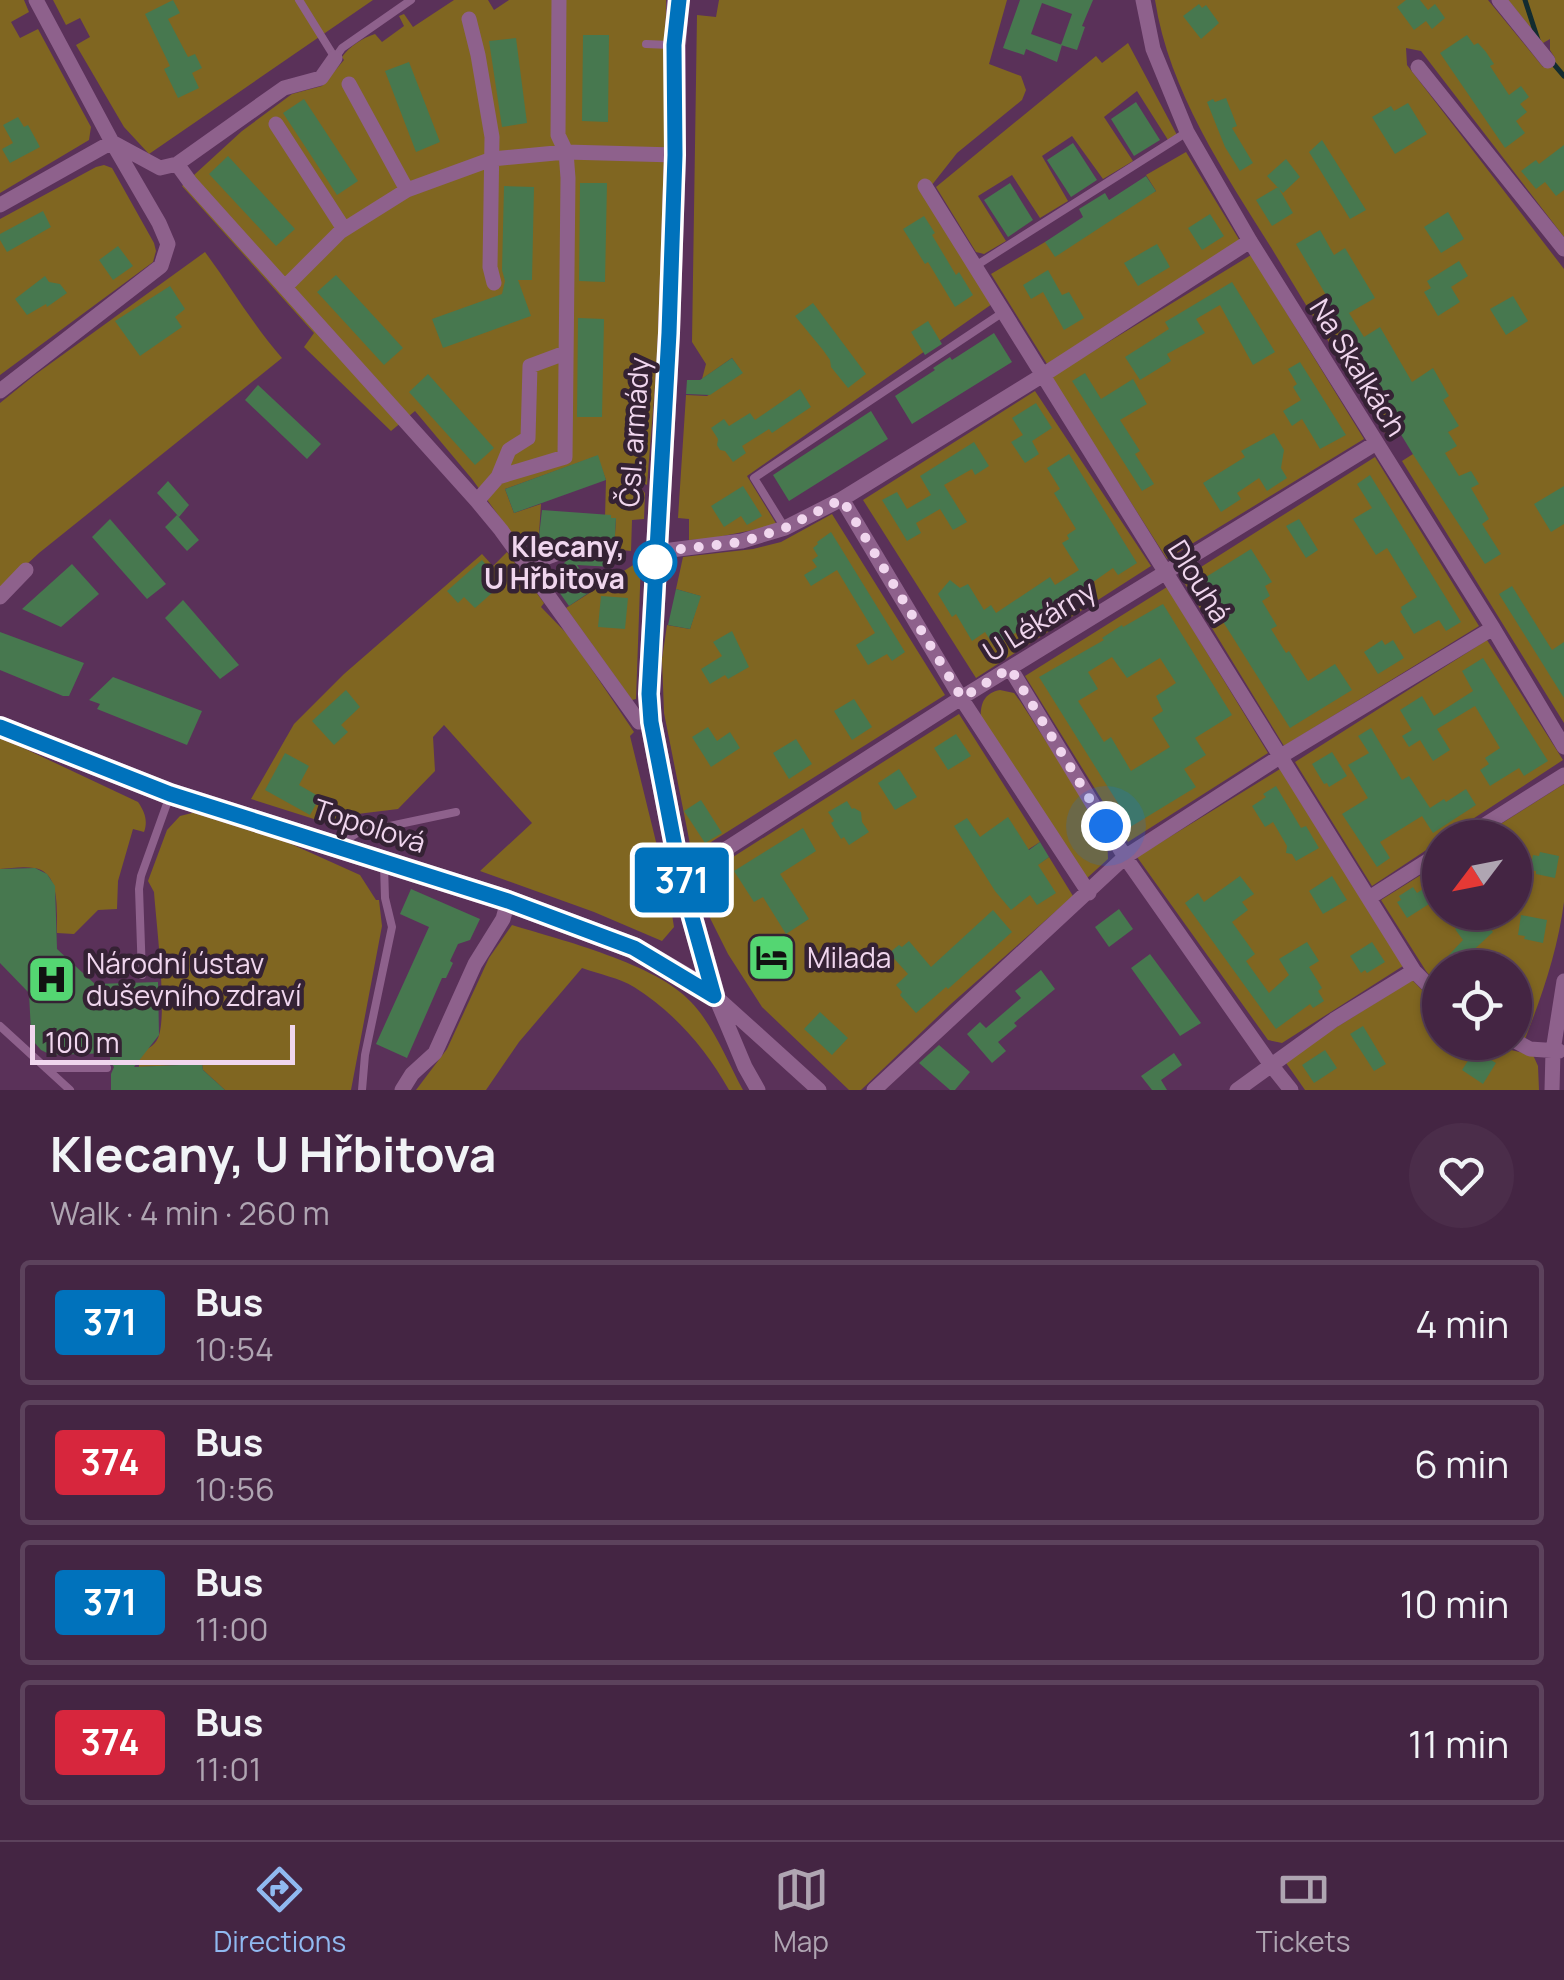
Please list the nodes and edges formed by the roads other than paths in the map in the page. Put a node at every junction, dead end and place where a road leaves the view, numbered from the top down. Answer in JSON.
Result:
{"nodes":[{"id":1,"x":36,"y":0,"type":"edge"},
{"id":2,"x":317,"y":0,"type":"edge"},
{"id":3,"x":412,"y":0,"type":"edge"},
{"id":4,"x":559,"y":0,"type":"edge"},
{"id":5,"x":678,"y":0,"type":"edge"},
{"id":6,"x":1143,"y":0,"type":"edge"},
{"id":7,"x":1500,"y":0,"type":"edge"},
{"id":8,"x":302,"y":4,"type":"edge"},
{"id":9,"x":469,"y":19,"type":"dead end"},
{"id":10,"x":646,"y":44,"type":"dead end"},
{"id":11,"x":674,"y":45,"type":"junction"},
{"id":12,"x":335,"y":58,"type":"junction"},
{"id":13,"x":1548,"y":61,"type":"dead end"},
{"id":14,"x":1418,"y":67,"type":"dead end"},
{"id":15,"x":349,"y":84,"type":"dead end"},
{"id":16,"x":276,"y":124,"type":"dead end"},
{"id":17,"x":1187,"y":132,"type":"junction"},
{"id":18,"x":112,"y":142,"type":"junction"},
{"id":19,"x":566,"y":152,"type":"junction"},
{"id":20,"x":675,"y":155,"type":"junction"},
{"id":21,"x":492,"y":159,"type":"junction"},
{"id":22,"x":177,"y":164,"type":"junction"},
{"id":23,"x":926,"y":186,"type":"dead end"},
{"id":24,"x":406,"y":190,"type":"junction"},
{"id":25,"x":0,"y":204,"type":"edge"},
{"id":26,"x":344,"y":230,"type":"junction"},
{"id":27,"x":1250,"y":241,"type":"junction"},
{"id":28,"x":1564,"y":249,"type":"edge"},
{"id":29,"x":976,"y":265,"type":"junction"},
{"id":30,"x":494,"y":283,"type":"dead end"},
{"id":31,"x":284,"y":287,"type":"junction"},
{"id":32,"x":1005,"y":311,"type":"junction"},
{"id":33,"x":565,"y":353,"type":"junction"},
{"id":34,"x":1044,"y":374,"type":"junction"},
{"id":35,"x":0,"y":391,"type":"edge"},
{"id":36,"x":1376,"y":443,"type":"junction"},
{"id":37,"x":498,"y":477,"type":"junction"},
{"id":38,"x":842,"y":499,"type":"junction"},
{"id":39,"x":477,"y":501,"type":"junction"},
{"id":40,"x":785,"y":528,"type":"junction"},
{"id":41,"x":655,"y":552,"type":"junction"},
{"id":42,"x":564,"y":554,"type":"dead end"},
{"id":43,"x":528,"y":568,"type":"junction"},
{"id":44,"x":26,"y":570,"type":"dead end"},
{"id":45,"x":1164,"y":572,"type":"junction"},
{"id":46,"x":0,"y":596,"type":"edge"},
{"id":47,"x":1493,"y":628,"type":"junction"},
{"id":48,"x":1010,"y":668,"type":"junction"},
{"id":49,"x":962,"y":698,"type":"junction"},
{"id":50,"x":651,"y":722,"type":"junction"},
{"id":51,"x":0,"y":727,"type":"edge"},
{"id":52,"x":1564,"y":747,"type":"edge"},
{"id":53,"x":1281,"y":756,"type":"junction"},
{"id":54,"x":1564,"y":774,"type":"edge"},
{"id":55,"x":170,"y":794,"type":"junction"},
{"id":56,"x":456,"y":812,"type":"dead end"},
{"id":57,"x":1492,"y":820,"type":"edge"},
{"id":58,"x":346,"y":848,"type":"junction"},
{"id":59,"x":1125,"y":857,"type":"junction"},
{"id":60,"x":384,"y":860,"type":"junction"},
{"id":61,"x":1422,"y":864,"type":"edge"},
{"id":62,"x":681,"y":878,"type":"junction"},
{"id":63,"x":1089,"y":893,"type":"junction"},
{"id":64,"x":1369,"y":898,"type":"junction"},
{"id":65,"x":508,"y":901,"type":"junction"},
{"id":66,"x":1414,"y":971,"type":"junction"},
{"id":67,"x":142,"y":975,"type":"dead end"},
{"id":68,"x":1422,"y":979,"type":"edge"},
{"id":69,"x":1564,"y":981,"type":"edge"},
{"id":70,"x":714,"y":996,"type":"junction"},
{"id":71,"x":0,"y":1026,"type":"edge"},
{"id":72,"x":1532,"y":1050,"type":"edge"},
{"id":73,"x":1559,"y":1051,"type":"edge"},
{"id":74,"x":1270,"y":1064,"type":"junction"},
{"id":75,"x":46,"y":1068,"type":"junction"},
{"id":76,"x":107,"y":1068,"type":"dead end"},
{"id":77,"x":70,"y":1090,"type":"edge"},
{"id":78,"x":362,"y":1090,"type":"edge"},
{"id":79,"x":402,"y":1090,"type":"edge"},
{"id":80,"x":758,"y":1090,"type":"edge"},
{"id":81,"x":820,"y":1090,"type":"edge"},
{"id":82,"x":874,"y":1090,"type":"edge"},
{"id":83,"x":1237,"y":1090,"type":"edge"},
{"id":84,"x":1292,"y":1090,"type":"edge"},
{"id":85,"x":1552,"y":1090,"type":"edge"}],
"edges":[{"from":1,"to":18,"type":"street"},
{"from":2,"to":8,"type":"lane"},
{"from":3,"to":12,"type":"lane"},
{"from":4,"to":19,"type":"street"},
{"from":5,"to":11,"type":"street","name":"Čsl. armády"},
{"from":6,"to":17,"type":"street","name":"Na Skalkách"},
{"from":7,"to":13,"type":"street"},
{"from":8,"to":12,"type":"lane"},
{"from":9,"to":21,"type":"street"},
{"from":10,"to":11,"type":"lane"},
{"from":11,"to":20,"type":"street","name":"Čsl. armády"},
{"from":12,"to":22,"type":"street"},
{"from":14,"to":28,"type":"street"},
{"from":15,"to":24,"type":"street"},
{"from":16,"to":26,"type":"street"},
{"from":17,"to":27,"type":"street","name":"Na Skalkách"},
{"from":17,"to":29,"type":"lane"},
{"from":18,"to":22,"type":"street"},
{"from":18,"to":25,"type":"street"},
{"from":18,"to":35,"type":"street"},
{"from":19,"to":20,"type":"street"},
{"from":19,"to":21,"type":"street"},
{"from":19,"to":33,"type":"street"},
{"from":20,"to":41,"type":"street","name":"Čsl. armády"},
{"from":21,"to":24,"type":"street"},
{"from":21,"to":30,"type":"street"},
{"from":22,"to":31,"type":"street"},
{"from":23,"to":29,"type":"street","name":"Dlouhá"},
{"from":24,"to":26,"type":"street"},
{"from":26,"to":31,"type":"street"},
{"from":27,"to":34,"type":"street"},
{"from":27,"to":36,"type":"street","name":"Na Skalkách"},
{"from":29,"to":32,"type":"street","name":"Dlouhá"},
{"from":31,"to":39,"type":"street"},
{"from":32,"to":34,"type":"street","name":"Dlouhá"},
{"from":32,"to":40,"type":"lane"},
{"from":33,"to":37,"type":"street"},
{"from":33,"to":37,"type":"street"},
{"from":34,"to":38,"type":"street"},
{"from":34,"to":45,"type":"street","name":"Dlouhá"},
{"from":36,"to":45,"type":"street","name":"U Lékárny"},
{"from":36,"to":47,"type":"street","name":"Na Skalkách"},
{"from":37,"to":39,"type":"street"},
{"from":38,"to":40,"type":"street"},
{"from":38,"to":49,"type":"street"},
{"from":39,"to":43,"type":"street"},
{"from":40,"to":41,"type":"street"},
{"from":41,"to":50,"type":"street","name":"Čsl. armády"},
{"from":42,"to":43,"type":"lane"},
{"from":43,"to":50,"type":"street"},
{"from":44,"to":46,"type":"street"},
{"from":45,"to":48,"type":"street","name":"U Lékárny"},
{"from":45,"to":53,"type":"street","name":"Dlouhá"},
{"from":47,"to":52,"type":"street","name":"Na Skalkách"},
{"from":47,"to":53,"type":"street"},
{"from":48,"to":49,"type":"street","name":"U Lékárny"},
{"from":48,"to":59,"type":"street"},
{"from":49,"to":62,"type":"street","name":"U Lékárny"},
{"from":49,"to":63,"type":"street"},
{"from":50,"to":62,"type":"street","name":"Čsl. armády"},
{"from":51,"to":55,"type":"street","name":"Topolová"},
{"from":53,"to":59,"type":"street"},
{"from":53,"to":64,"type":"street","name":"Dlouhá"},
{"from":54,"to":57,"type":"street"},
{"from":55,"to":58,"type":"street","name":"Topolová"},
{"from":55,"to":67,"type":"lane"},
{"from":56,"to":58,"type":"lane"},
{"from":58,"to":60,"type":"street","name":"Topolová"},
{"from":59,"to":63,"type":"street"},
{"from":59,"to":74,"type":"street"},
{"from":60,"to":65,"type":"street","name":"Topolová"},
{"from":60,"to":78,"type":"lane"},
{"from":61,"to":64,"type":"street"},
{"from":62,"to":70,"type":"street","name":"Čsl. armády"},
{"from":63,"to":82,"type":"street"},
{"from":64,"to":66,"type":"street","name":"Dlouhá"},
{"from":65,"to":70,"type":"street","name":"Topolová"},
{"from":65,"to":79,"type":"street"},
{"from":66,"to":68,"type":"street","name":"Dlouhá"},
{"from":66,"to":74,"type":"street"},
{"from":69,"to":73,"type":"street"},
{"from":70,"to":80,"type":"street","name":"Čsl. armády"},
{"from":70,"to":81,"type":"street"},
{"from":71,"to":75,"type":"lane"},
{"from":72,"to":73,"type":"street"},
{"from":73,"to":85,"type":"street"},
{"from":74,"to":83,"type":"street"},
{"from":74,"to":84,"type":"street"},
{"from":75,"to":76,"type":"lane"},
{"from":75,"to":77,"type":"lane"}]}
